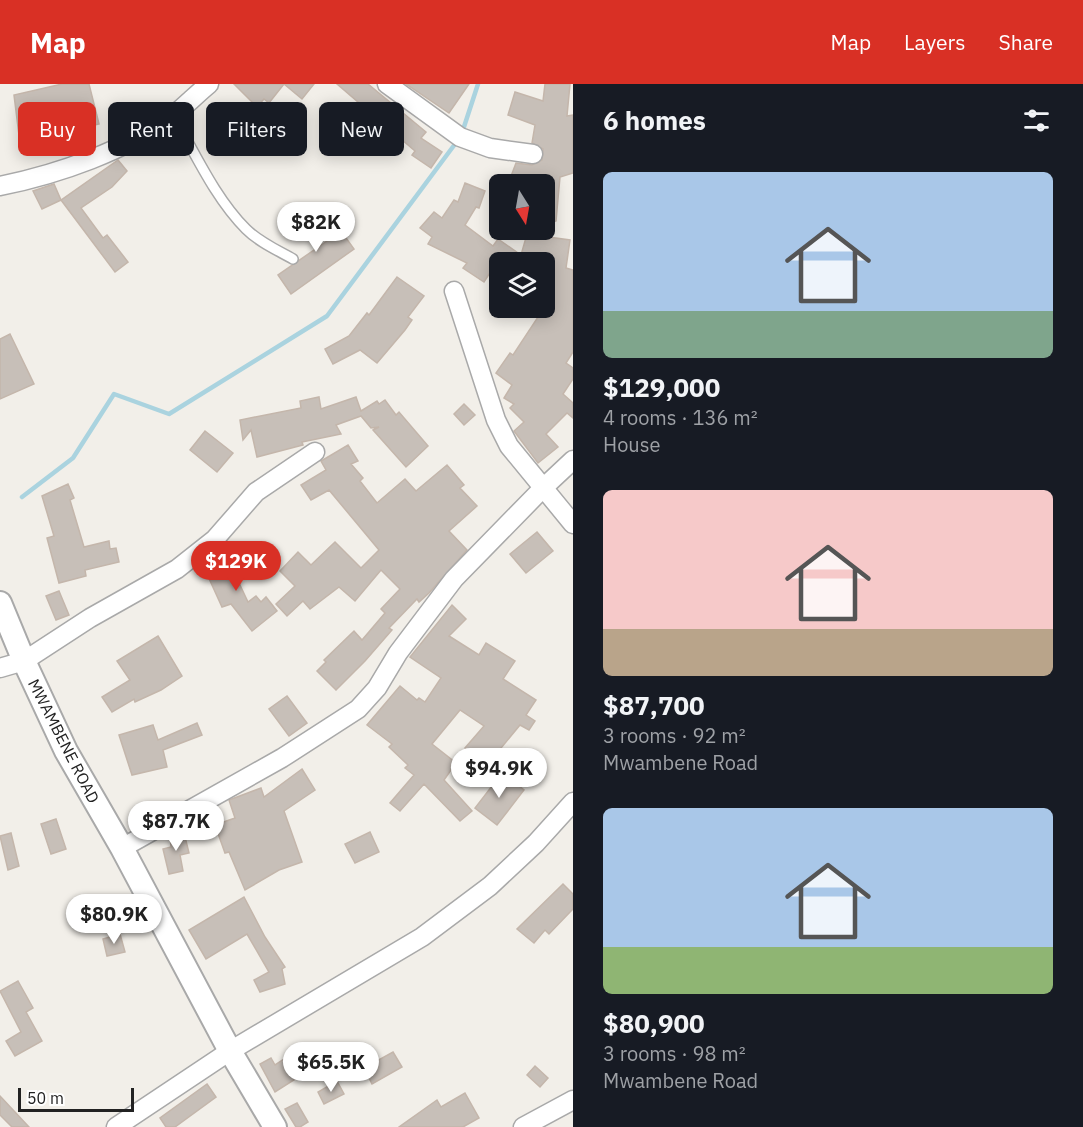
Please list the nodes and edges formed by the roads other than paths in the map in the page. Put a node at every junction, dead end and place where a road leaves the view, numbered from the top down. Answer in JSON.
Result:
{"nodes":[{"id":1,"x":208,"y":84,"type":"edge"},
{"id":2,"x":387,"y":84,"type":"edge"},
{"id":3,"x":188,"y":102,"type":"edge"},
{"id":4,"x":108,"y":150,"type":"edge"},
{"id":5,"x":194,"y":151,"type":"edge"},
{"id":6,"x":532,"y":154,"type":"dead end"},
{"id":7,"x":0,"y":186,"type":"edge"},
{"id":8,"x":293,"y":259,"type":"dead end"},
{"id":9,"x":454,"y":291,"type":"dead end"},
{"id":10,"x":315,"y":452,"type":"dead end"},
{"id":11,"x":573,"y":460,"type":"edge"},
{"id":12,"x":542,"y":489,"type":"junction"},
{"id":13,"x":573,"y":524,"type":"edge"},
{"id":14,"x":0,"y":603,"type":"edge"},
{"id":15,"x":24,"y":662,"type":"junction"},
{"id":16,"x":0,"y":668,"type":"edge"},
{"id":17,"x":573,"y":802,"type":"edge"},
{"id":18,"x":122,"y":848,"type":"junction"},
{"id":19,"x":230,"y":1051,"type":"junction"},
{"id":20,"x":573,"y":1100,"type":"edge"},
{"id":21,"x":116,"y":1127,"type":"edge"},
{"id":22,"x":275,"y":1127,"type":"edge"},
{"id":23,"x":523,"y":1127,"type":"edge"}],
"edges":[{"from":1,"to":3,"type":"street"},
{"from":2,"to":6,"type":"street"},
{"from":4,"to":7,"type":"street"},
{"from":5,"to":8,"type":"lane"},
{"from":9,"to":12,"type":"street"},
{"from":10,"to":15,"type":"street"},
{"from":11,"to":12,"type":"street"},
{"from":12,"to":13,"type":"street"},
{"from":12,"to":18,"type":"street"},
{"from":14,"to":15,"type":"street","name":"MWAMBENE ROAD"},
{"from":15,"to":16,"type":"street"},
{"from":15,"to":18,"type":"street","name":"MWAMBENE ROAD"},
{"from":17,"to":19,"type":"street"},
{"from":18,"to":19,"type":"street","name":"MWAMBENE ROAD"},
{"from":19,"to":21,"type":"street"},
{"from":19,"to":22,"type":"street","name":"MWAMBENE ROAD"},
{"from":20,"to":23,"type":"street"}]}
